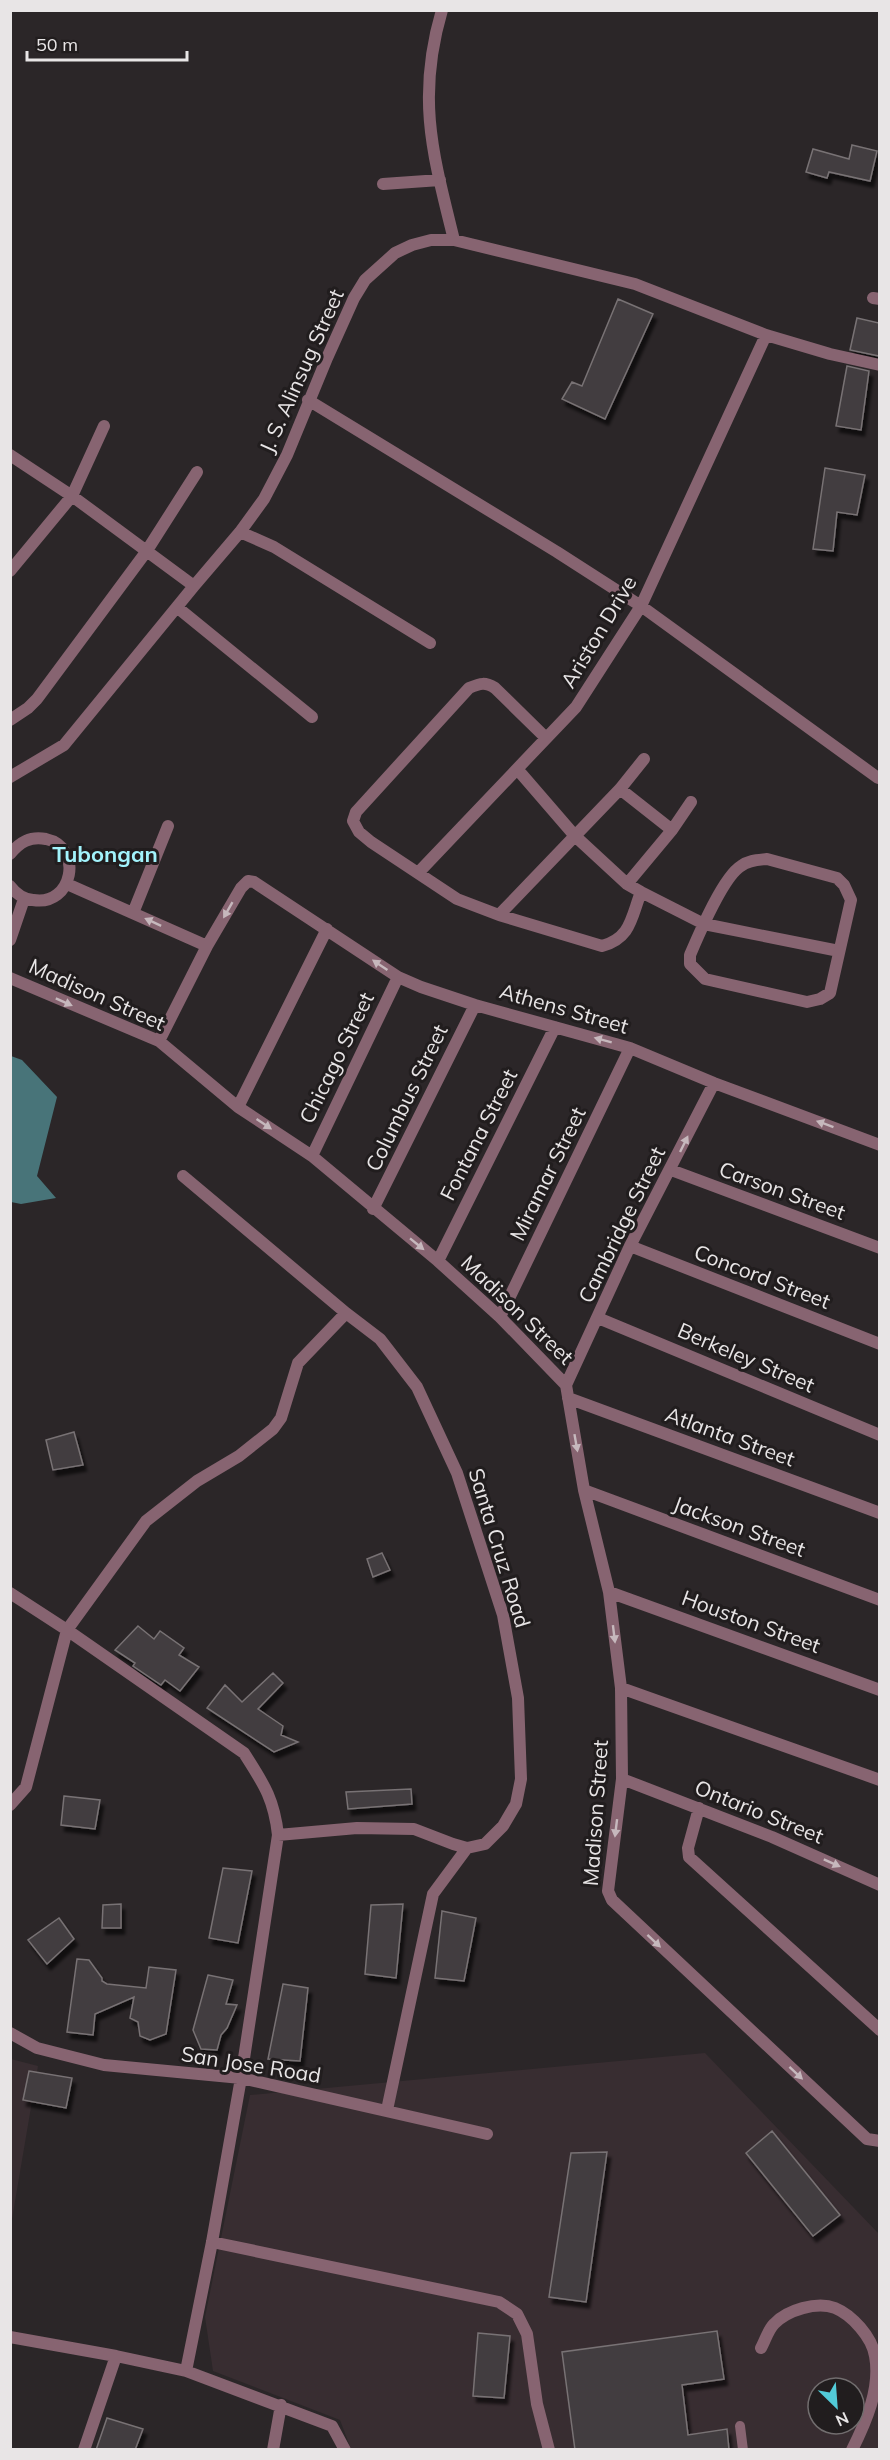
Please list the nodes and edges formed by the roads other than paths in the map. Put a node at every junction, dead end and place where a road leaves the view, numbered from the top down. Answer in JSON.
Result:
{"nodes":[{"id":1,"x":442,"y":10,"type":"edge"},
{"id":2,"x":440,"y":180,"type":"junction"},
{"id":3,"x":383,"y":184,"type":"dead end"},
{"id":4,"x":454,"y":240,"type":"junction"},
{"id":5,"x":766,"y":335,"type":"junction"},
{"id":6,"x":879,"y":365,"type":"edge"},
{"id":7,"x":308,"y":400,"type":"junction"},
{"id":8,"x":104,"y":426,"type":"dead end"},
{"id":9,"x":10,"y":455,"type":"edge"},
{"id":10,"x":197,"y":472,"type":"dead end"},
{"id":11,"x":72,"y":496,"type":"junction"},
{"id":12,"x":240,"y":532,"type":"junction"},
{"id":13,"x":146,"y":552,"type":"junction"},
{"id":14,"x":10,"y":572,"type":"edge"},
{"id":15,"x":194,"y":586,"type":"junction"},
{"id":16,"x":641,"y":606,"type":"junction"},
{"id":17,"x":178,"y":608,"type":"junction"},
{"id":18,"x":430,"y":643,"type":"dead end"},
{"id":19,"x":312,"y":717,"type":"dead end"},
{"id":20,"x":10,"y":720,"type":"edge"},
{"id":21,"x":546,"y":738,"type":"junction"},
{"id":22,"x":644,"y":759,"type":"dead end"},
{"id":23,"x":518,"y":770,"type":"junction"},
{"id":24,"x":10,"y":777,"type":"edge"},
{"id":25,"x":878,"y":778,"type":"edge"},
{"id":26,"x":620,"y":789,"type":"junction"},
{"id":27,"x":691,"y":802,"type":"dead end"},
{"id":28,"x":168,"y":826,"type":"dead end"},
{"id":29,"x":672,"y":830,"type":"junction"},
{"id":30,"x":575,"y":836,"type":"junction"},
{"id":31,"x":10,"y":854,"type":"edge"},
{"id":32,"x":418,"y":873,"type":"junction"},
{"id":33,"x":67,"y":884,"type":"junction"},
{"id":34,"x":627,"y":884,"type":"junction"},
{"id":35,"x":10,"y":886,"type":"edge"},
{"id":36,"x":641,"y":892,"type":"junction"},
{"id":37,"x":24,"y":899,"type":"junction"},
{"id":38,"x":133,"y":913,"type":"junction"},
{"id":39,"x":499,"y":915,"type":"junction"},
{"id":40,"x":704,"y":924,"type":"junction"},
{"id":41,"x":327,"y":929,"type":"junction"},
{"id":42,"x":10,"y":940,"type":"edge"},
{"id":43,"x":207,"y":946,"type":"junction"},
{"id":44,"x":840,"y":951,"type":"junction"},
{"id":45,"x":398,"y":977,"type":"junction"},
{"id":46,"x":10,"y":978,"type":"edge"},
{"id":47,"x":475,"y":1005,"type":"junction"},
{"id":48,"x":555,"y":1027,"type":"junction"},
{"id":49,"x":159,"y":1041,"type":"junction"},
{"id":50,"x":630,"y":1048,"type":"junction"},
{"id":51,"x":714,"y":1083,"type":"junction"},
{"id":52,"x":238,"y":1107,"type":"junction"},
{"id":53,"x":879,"y":1145,"type":"edge"},
{"id":54,"x":312,"y":1156,"type":"junction"},
{"id":55,"x":670,"y":1170,"type":"junction"},
{"id":56,"x":183,"y":1176,"type":"dead end"},
{"id":57,"x":373,"y":1209,"type":"junction"},
{"id":58,"x":630,"y":1246,"type":"junction"},
{"id":59,"x":879,"y":1248,"type":"edge"},
{"id":60,"x":438,"y":1261,"type":"junction"},
{"id":61,"x":346,"y":1313,"type":"junction"},
{"id":62,"x":500,"y":1317,"type":"junction"},
{"id":63,"x":598,"y":1318,"type":"junction"},
{"id":64,"x":879,"y":1344,"type":"edge"},
{"id":65,"x":567,"y":1392,"type":"junction"},
{"id":66,"x":879,"y":1435,"type":"edge"},
{"id":67,"x":584,"y":1490,"type":"junction"},
{"id":68,"x":879,"y":1513,"type":"edge"},
{"id":69,"x":609,"y":1592,"type":"junction"},
{"id":70,"x":10,"y":1593,"type":"edge"},
{"id":71,"x":879,"y":1600,"type":"edge"},
{"id":72,"x":67,"y":1630,"type":"junction"},
{"id":73,"x":621,"y":1688,"type":"junction"},
{"id":74,"x":879,"y":1690,"type":"edge"},
{"id":75,"x":622,"y":1779,"type":"junction"},
{"id":76,"x":879,"y":1780,"type":"edge"},
{"id":77,"x":10,"y":1805,"type":"edge"},
{"id":78,"x":699,"y":1808,"type":"junction"},
{"id":79,"x":278,"y":1835,"type":"junction"},
{"id":80,"x":467,"y":1848,"type":"junction"},
{"id":81,"x":879,"y":1885,"type":"edge"},
{"id":82,"x":879,"y":2030,"type":"edge"},
{"id":83,"x":10,"y":2033,"type":"edge"},
{"id":84,"x":241,"y":2078,"type":"junction"},
{"id":85,"x":387,"y":2110,"type":"junction"},
{"id":86,"x":488,"y":2134,"type":"dead end"},
{"id":87,"x":879,"y":2141,"type":"edge"},
{"id":88,"x":212,"y":2242,"type":"junction"},
{"id":89,"x":10,"y":2337,"type":"edge"},
{"id":90,"x":761,"y":2348,"type":"dead end"},
{"id":91,"x":116,"y":2356,"type":"junction"},
{"id":92,"x":186,"y":2371,"type":"junction"},
{"id":93,"x":280,"y":2405,"type":"junction"},
{"id":94,"x":740,"y":2426,"type":"dead end"},
{"id":95,"x":84,"y":2450,"type":"edge"},
{"id":96,"x":273,"y":2450,"type":"edge"},
{"id":97,"x":345,"y":2450,"type":"edge"},
{"id":98,"x":549,"y":2450,"type":"edge"},
{"id":99,"x":743,"y":2450,"type":"edge"},
{"id":100,"x":852,"y":2450,"type":"edge"}],
"edges":[{"from":1,"to":2,"type":"street"},
{"from":2,"to":3,"type":"street"},
{"from":2,"to":4,"type":"street"},
{"from":4,"to":5,"type":"street","name":"J. S. Alinsug Street"},
{"from":4,"to":7,"type":"street","name":"J. S. Alinsug Street"},
{"from":5,"to":6,"type":"street","name":"J. S. Alinsug Street"},
{"from":5,"to":16,"type":"street","name":"Ariston Drive"},
{"from":7,"to":12,"type":"street","name":"J. S. Alinsug Street"},
{"from":7,"to":16,"type":"street"},
{"from":8,"to":11,"type":"street"},
{"from":9,"to":11,"type":"street"},
{"from":10,"to":13,"type":"street"},
{"from":11,"to":13,"type":"street"},
{"from":11,"to":14,"type":"street"},
{"from":12,"to":15,"type":"street","name":"J. S. Alinsug Street"},
{"from":12,"to":18,"type":"street"},
{"from":13,"to":15,"type":"street"},
{"from":13,"to":20,"type":"street"},
{"from":15,"to":17,"type":"street","name":"J. S. Alinsug Street"},
{"from":16,"to":21,"type":"street","name":"Ariston Drive"},
{"from":16,"to":25,"type":"street"},
{"from":17,"to":19,"type":"street"},
{"from":17,"to":24,"type":"street","name":"J. S. Alinsug Street"},
{"from":21,"to":23,"type":"street","name":"Ariston Drive"},
{"from":21,"to":32,"type":"street"},
{"from":22,"to":26,"type":"street"},
{"from":23,"to":30,"type":"street"},
{"from":23,"to":32,"type":"street","name":"Ariston Drive"},
{"from":26,"to":29,"type":"street"},
{"from":26,"to":30,"type":"street"},
{"from":27,"to":29,"type":"street"},
{"from":28,"to":38,"type":"street"},
{"from":29,"to":34,"type":"street"},
{"from":30,"to":34,"type":"street"},
{"from":30,"to":39,"type":"street"},
{"from":31,"to":33,"type":"street"},
{"from":32,"to":39,"type":"street"},
{"from":33,"to":37,"type":"street"},
{"from":33,"to":38,"type":"street"},
{"from":34,"to":36,"type":"street"},
{"from":35,"to":37,"type":"street"},
{"from":36,"to":39,"type":"street"},
{"from":36,"to":40,"type":"street"},
{"from":37,"to":42,"type":"street"},
{"from":43,"to":38,"type":"street","one_way":true},
{"from":40,"to":44,"type":"street"},
{"from":40,"to":44,"type":"street"},
{"from":40,"to":44,"type":"street"},
{"from":41,"to":43,"type":"street","name":"Athens Street","one_way":true},
{"from":45,"to":41,"type":"street","name":"Athens Street","one_way":true},
{"from":41,"to":52,"type":"street"},
{"from":43,"to":49,"type":"street"},
{"from":45,"to":47,"type":"street","name":"Athens Street"},
{"from":45,"to":54,"type":"street","name":"Chicago Street"},
{"from":46,"to":49,"type":"street","name":"Madison Street","one_way":true},
{"from":47,"to":48,"type":"street","name":"Athens Street"},
{"from":47,"to":57,"type":"street","name":"Columbus Street"},
{"from":50,"to":48,"type":"street","name":"Athens Street","one_way":true},
{"from":48,"to":60,"type":"street","name":"Fontana Street"},
{"from":49,"to":52,"type":"street","name":"Madison Street"},
{"from":50,"to":51,"type":"street","name":"Athens Street"},
{"from":50,"to":62,"type":"street","name":"Miramar Street"},
{"from":53,"to":51,"type":"street","name":"Athens Street","one_way":true},
{"from":55,"to":51,"type":"street","name":"Cambridge Street","one_way":true},
{"from":52,"to":54,"type":"street","name":"Madison Street","one_way":true},
{"from":54,"to":57,"type":"street","name":"Madison Street"},
{"from":55,"to":58,"type":"street","name":"Cambridge Street"},
{"from":55,"to":59,"type":"street","name":"Carson Street"},
{"from":56,"to":61,"type":"street","name":"Santa Cruz Road"},
{"from":57,"to":60,"type":"street","name":"Madison Street","one_way":true},
{"from":58,"to":63,"type":"street","name":"Cambridge Street"},
{"from":58,"to":64,"type":"street","name":"Concord Street"},
{"from":60,"to":62,"type":"street","name":"Madison Street"},
{"from":61,"to":72,"type":"street"},
{"from":61,"to":80,"type":"street","name":"Santa Cruz Road"},
{"from":62,"to":65,"type":"street","name":"Madison Street"},
{"from":63,"to":65,"type":"street","name":"Cambridge Street"},
{"from":63,"to":66,"type":"street","name":"Berkeley Street"},
{"from":65,"to":67,"type":"street","name":"Madison Street","one_way":true},
{"from":65,"to":68,"type":"street","name":"Atlanta Street"},
{"from":67,"to":69,"type":"street","name":"Madison Street"},
{"from":67,"to":71,"type":"street","name":"Jackson Street"},
{"from":69,"to":73,"type":"street","name":"Madison Street","one_way":true},
{"from":69,"to":74,"type":"street","name":"Houston Street"},
{"from":70,"to":72,"type":"street"},
{"from":72,"to":77,"type":"street"},
{"from":72,"to":79,"type":"street"},
{"from":73,"to":75,"type":"street","name":"Madison Street"},
{"from":73,"to":76,"type":"street"},
{"from":75,"to":78,"type":"street","name":"Ontario Street"},
{"from":75,"to":87,"type":"street","name":"Madison Street","one_way":true},
{"from":78,"to":81,"type":"street","name":"Ontario Street","one_way":true},
{"from":78,"to":82,"type":"street"},
{"from":79,"to":80,"type":"street"},
{"from":79,"to":84,"type":"street"},
{"from":80,"to":85,"type":"street","name":"Santa Cruz Road"},
{"from":83,"to":84,"type":"street","name":"San Jose Road"},
{"from":84,"to":85,"type":"street","name":"San Jose Road"},
{"from":84,"to":88,"type":"street"},
{"from":85,"to":86,"type":"street","name":"San Jose Road"},
{"from":88,"to":92,"type":"street"},
{"from":88,"to":98,"type":"street"},
{"from":89,"to":91,"type":"street"},
{"from":90,"to":100,"type":"street"},
{"from":91,"to":92,"type":"street"},
{"from":91,"to":95,"type":"street"},
{"from":92,"to":93,"type":"street"},
{"from":93,"to":96,"type":"street"},
{"from":93,"to":97,"type":"street"},
{"from":94,"to":99,"type":"lane"}]}
